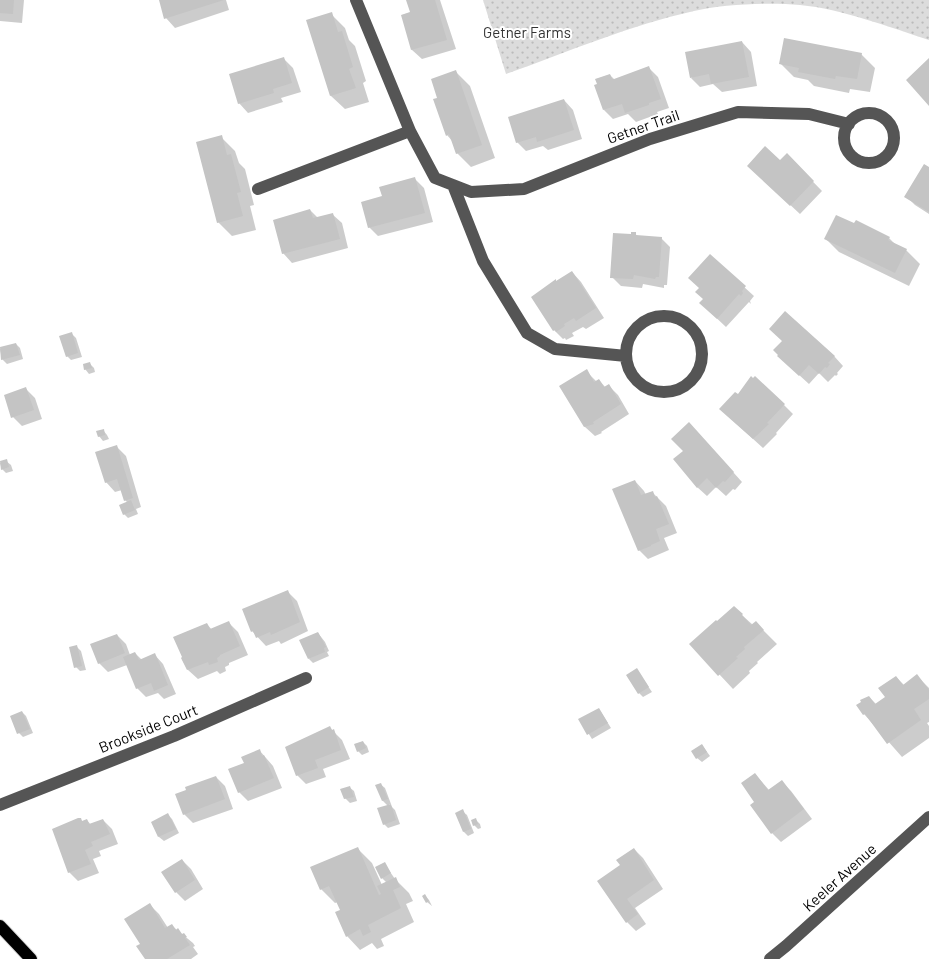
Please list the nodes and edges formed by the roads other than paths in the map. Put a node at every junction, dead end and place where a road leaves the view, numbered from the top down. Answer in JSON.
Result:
{"nodes":[{"id":1,"x":356,"y":0,"type":"edge"},
{"id":2,"x":849,"y":124,"type":"junction"},
{"id":3,"x":410,"y":131,"type":"junction"},
{"id":4,"x":453,"y":185,"type":"junction"},
{"id":5,"x":258,"y":189,"type":"dead end"},
{"id":6,"x":626,"y":356,"type":"junction"},
{"id":7,"x":306,"y":678,"type":"dead end"},
{"id":8,"x":0,"y":805,"type":"edge"},
{"id":9,"x":929,"y":817,"type":"edge"},
{"id":10,"x":0,"y":926,"type":"edge"},
{"id":11,"x":30,"y":959,"type":"edge"},
{"id":12,"x":770,"y":959,"type":"edge"}],
"edges":[{"from":1,"to":3,"type":"street","name":"Getner Trail"},
{"from":2,"to":2,"type":"street"},
{"from":2,"to":4,"type":"street","name":"Getner Trail"},
{"from":3,"to":4,"type":"street","name":"Getner Trail"},
{"from":3,"to":5,"type":"street"},
{"from":4,"to":6,"type":"street"},
{"from":6,"to":6,"type":"street"},
{"from":7,"to":8,"type":"street","name":"Brookside Court"},
{"from":9,"to":12,"type":"street","name":"Keeler Avenue"},
{"from":10,"to":11,"type":"main road"}]}
